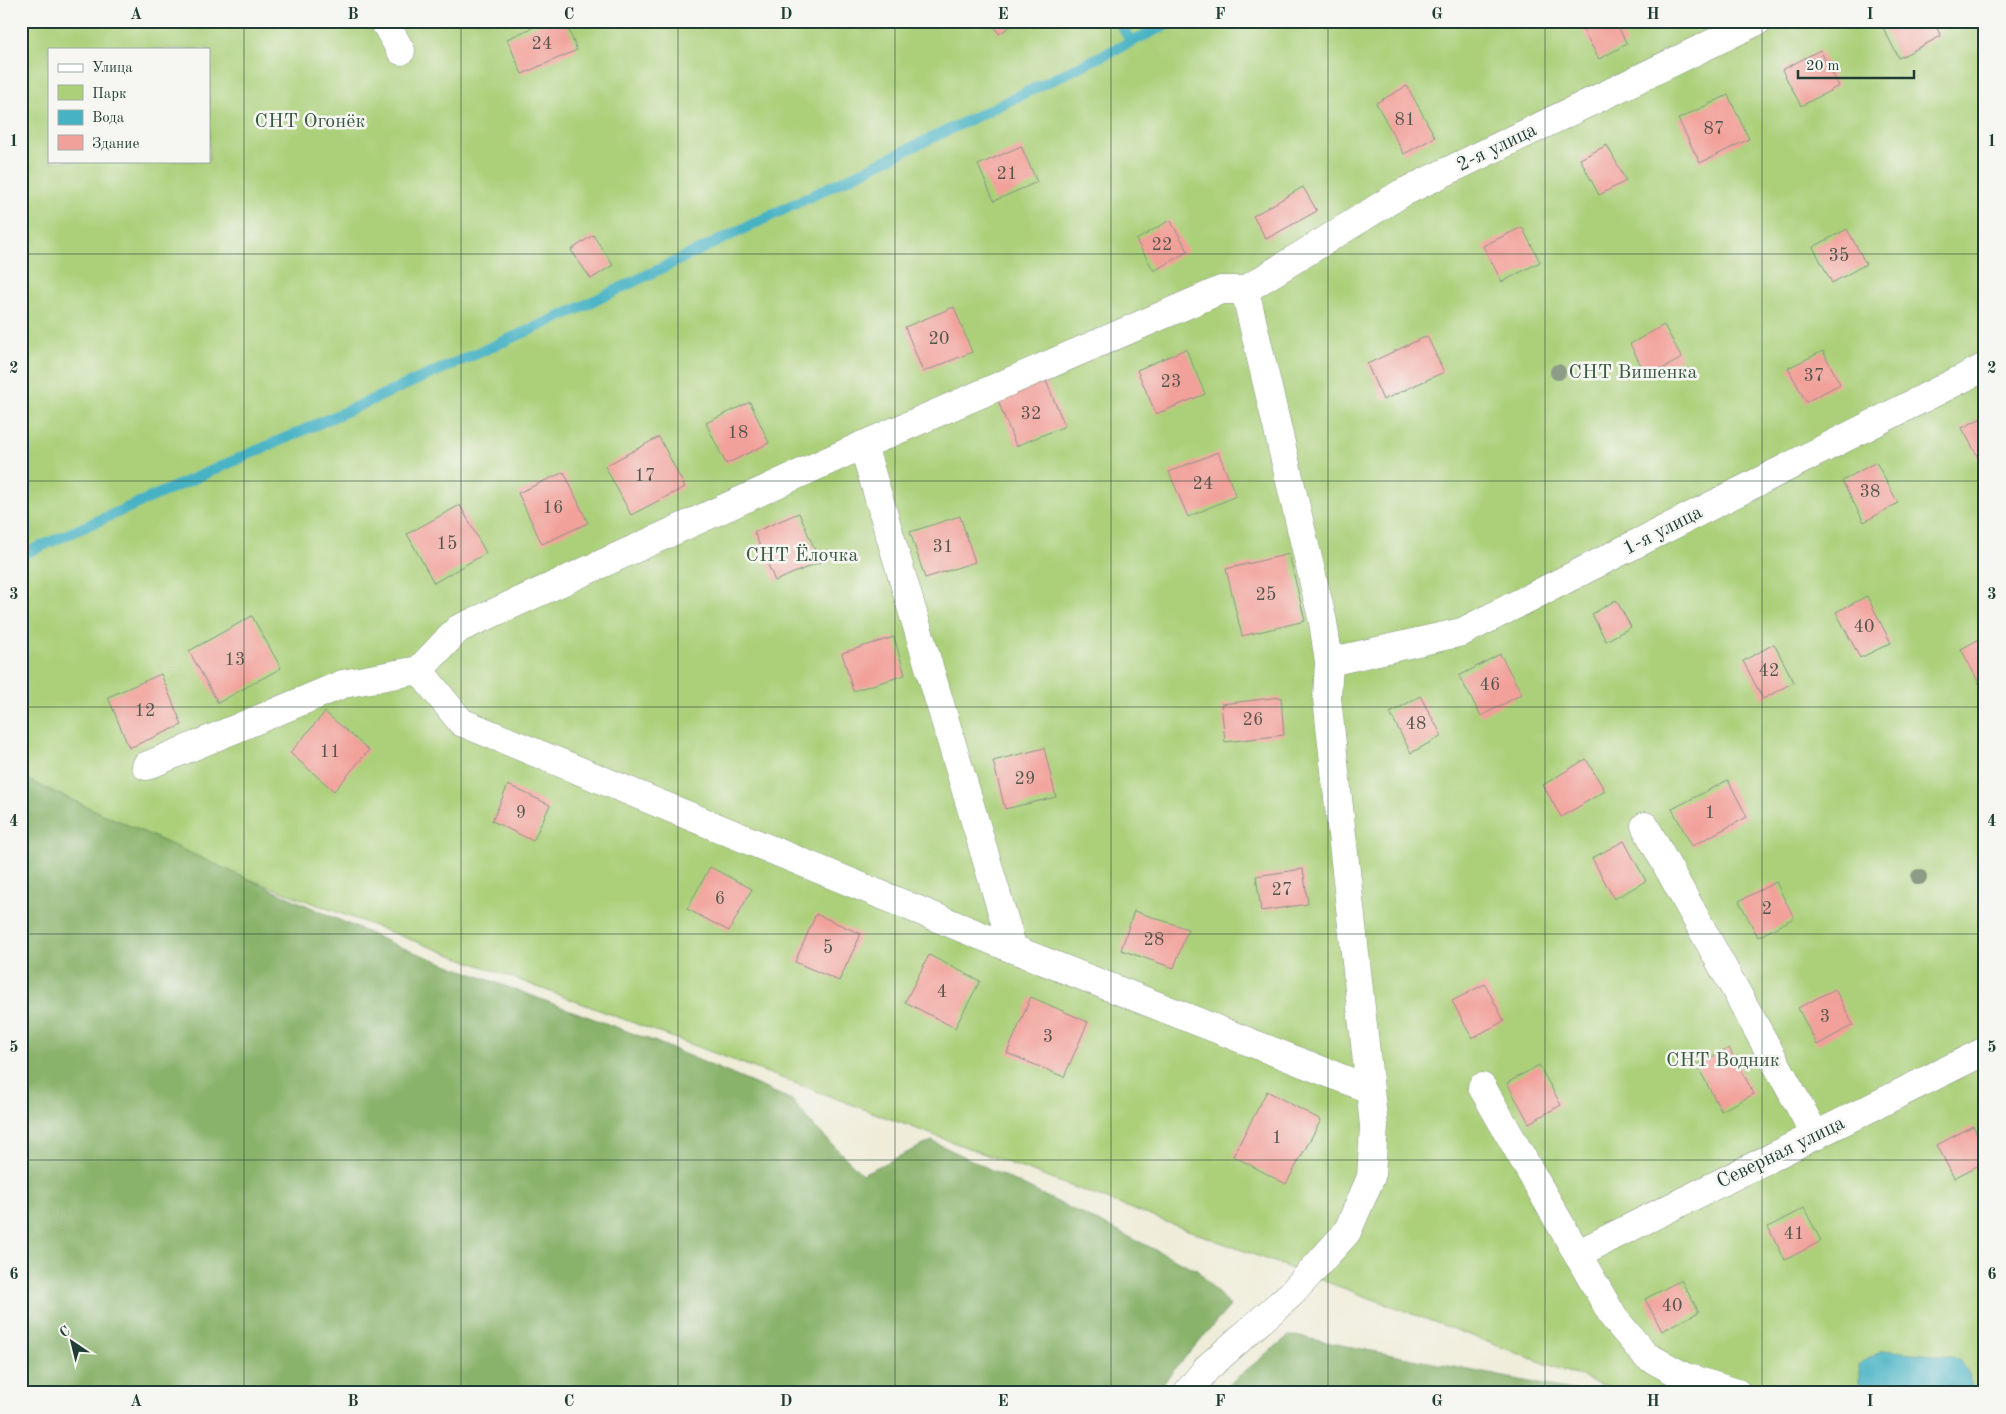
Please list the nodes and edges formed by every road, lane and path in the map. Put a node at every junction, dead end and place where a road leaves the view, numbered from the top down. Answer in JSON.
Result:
{"nodes":[{"id":1,"x":384,"y":21,"type":"edge"},
{"id":2,"x":1758,"y":21,"type":"edge"},
{"id":3,"x":401,"y":51,"type":"dead end"},
{"id":4,"x":1245,"y":290,"type":"junction"},
{"id":5,"x":1985,"y":367,"type":"edge"},
{"id":6,"x":863,"y":446,"type":"junction"},
{"id":7,"x":1329,"y":662,"type":"junction"},
{"id":8,"x":420,"y":670,"type":"junction"},
{"id":9,"x":146,"y":766,"type":"dead end"},
{"id":10,"x":1645,"y":826,"type":"dead end"},
{"id":11,"x":1013,"y":950,"type":"junction"},
{"id":12,"x":1985,"y":1051,"type":"edge"},
{"id":13,"x":1482,"y":1086,"type":"dead end"},
{"id":14,"x":1369,"y":1090,"type":"junction"},
{"id":15,"x":1816,"y":1136,"type":"junction"},
{"id":16,"x":1577,"y":1254,"type":"junction"},
{"id":17,"x":1187,"y":1393,"type":"edge"},
{"id":18,"x":1737,"y":1393,"type":"edge"}],
"edges":[{"from":1,"to":3,"type":"street"},
{"from":2,"to":4,"type":"street","name":"2-я улица"},
{"from":4,"to":6,"type":"street"},
{"from":4,"to":7,"type":"street"},
{"from":5,"to":7,"type":"street","name":"1-я улица"},
{"from":6,"to":8,"type":"street"},
{"from":6,"to":11,"type":"street"},
{"from":7,"to":14,"type":"street"},
{"from":8,"to":9,"type":"street"},
{"from":8,"to":11,"type":"street"},
{"from":10,"to":15,"type":"street"},
{"from":11,"to":14,"type":"street"},
{"from":12,"to":15,"type":"street","name":"Северная улица"},
{"from":13,"to":16,"type":"street"},
{"from":14,"to":17,"type":"street"},
{"from":15,"to":16,"type":"street","name":"Северная улица"},
{"from":16,"to":18,"type":"street"}]}
